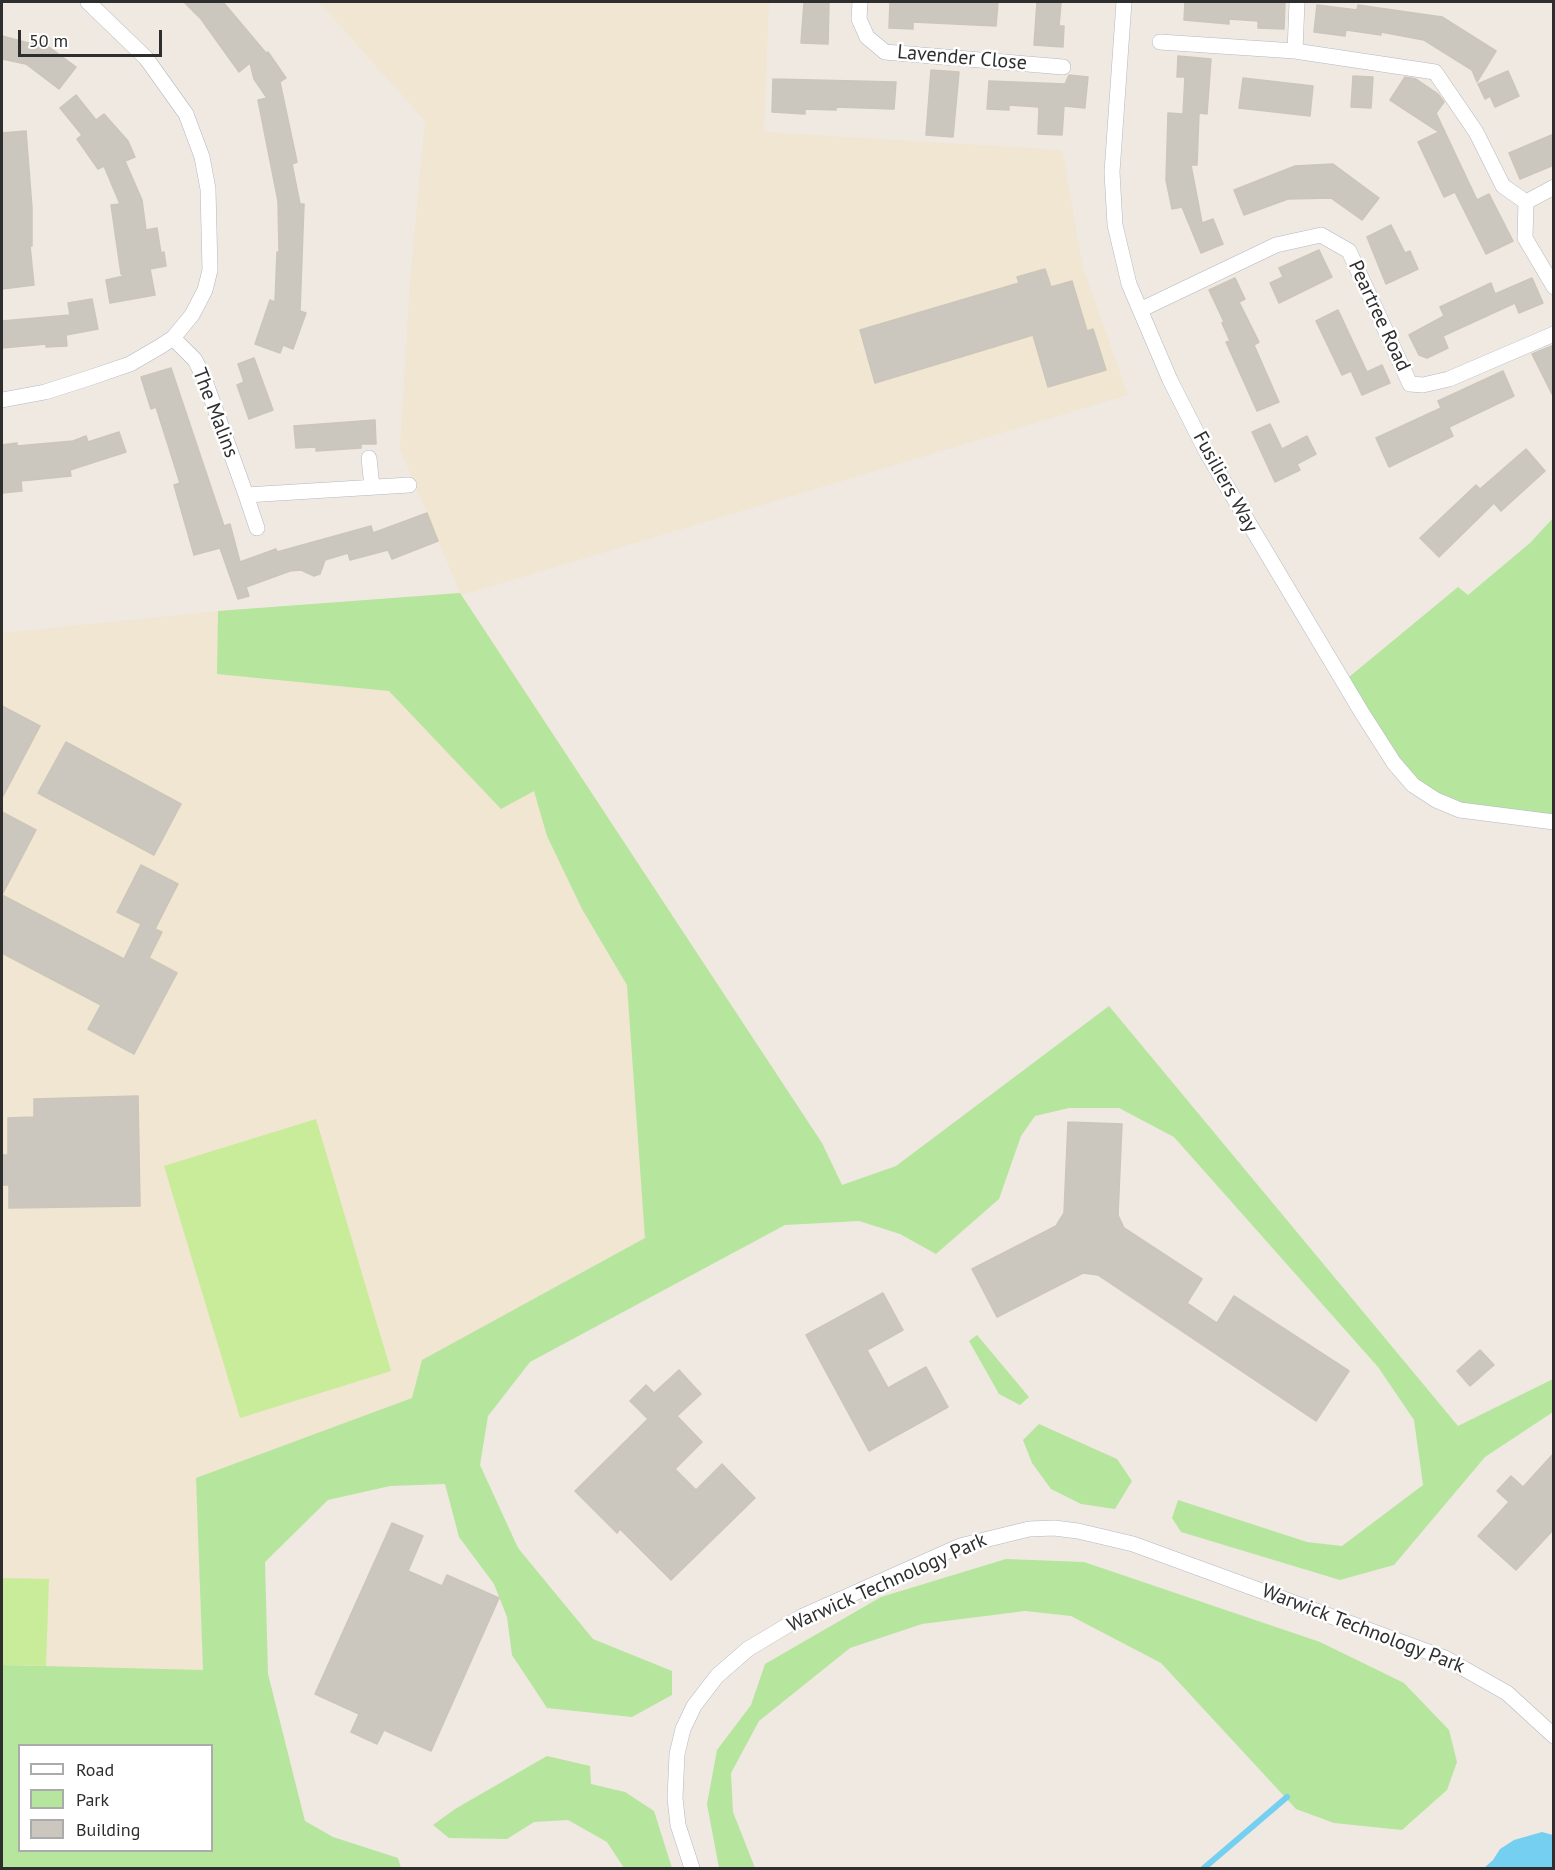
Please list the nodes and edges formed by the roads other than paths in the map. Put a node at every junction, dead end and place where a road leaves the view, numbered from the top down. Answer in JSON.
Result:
{"nodes":[{"id":1,"x":88,"y":2,"type":"edge"},
{"id":2,"x":860,"y":2,"type":"edge"},
{"id":3,"x":1124,"y":2,"type":"edge"},
{"id":4,"x":1297,"y":2,"type":"edge"},
{"id":5,"x":1160,"y":42,"type":"dead end"},
{"id":6,"x":1295,"y":51,"type":"junction"},
{"id":7,"x":1063,"y":67,"type":"dead end"},
{"id":8,"x":1554,"y":187,"type":"edge"},
{"id":9,"x":1526,"y":202,"type":"junction"},
{"id":10,"x":1554,"y":287,"type":"edge"},
{"id":11,"x":1140,"y":310,"type":"junction"},
{"id":12,"x":1554,"y":334,"type":"edge"},
{"id":13,"x":173,"y":338,"type":"junction"},
{"id":14,"x":2,"y":400,"type":"edge"},
{"id":15,"x":369,"y":458,"type":"dead end"},
{"id":16,"x":409,"y":485,"type":"dead end"},
{"id":17,"x":372,"y":487,"type":"junction"},
{"id":18,"x":246,"y":495,"type":"junction"},
{"id":19,"x":257,"y":528,"type":"dead end"},
{"id":20,"x":1554,"y":822,"type":"edge"},
{"id":21,"x":1554,"y":1736,"type":"edge"},
{"id":22,"x":692,"y":1869,"type":"edge"}],
"edges":[{"from":1,"to":13,"type":"street"},
{"from":2,"to":7,"type":"street","name":"Lavender Close"},
{"from":3,"to":11,"type":"street","name":"Fusiliers Way"},
{"from":4,"to":6,"type":"street"},
{"from":5,"to":6,"type":"street"},
{"from":6,"to":9,"type":"street"},
{"from":8,"to":9,"type":"street"},
{"from":9,"to":10,"type":"street"},
{"from":11,"to":12,"type":"street","name":"Peartree Road"},
{"from":11,"to":20,"type":"street","name":"Fusiliers Way"},
{"from":13,"to":14,"type":"street"},
{"from":13,"to":18,"type":"street","name":"The Malins"},
{"from":15,"to":17,"type":"street"},
{"from":16,"to":17,"type":"street"},
{"from":17,"to":18,"type":"street"},
{"from":18,"to":19,"type":"street","name":"The Malins"},
{"from":21,"to":22,"type":"street","name":"Warwick Technology Park"}]}
